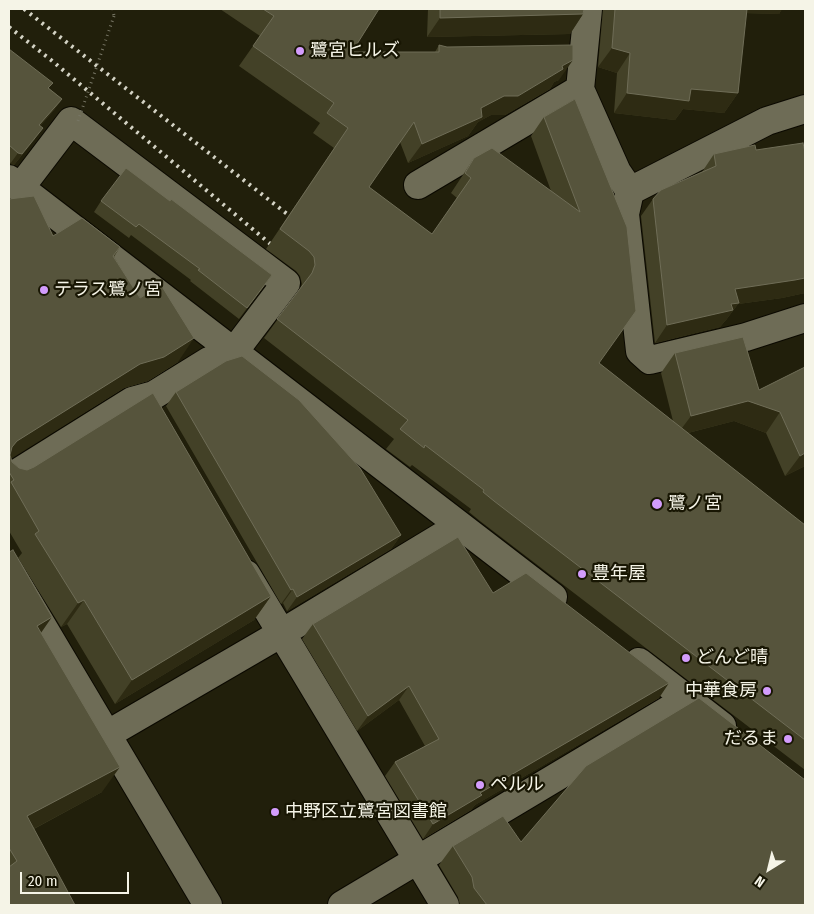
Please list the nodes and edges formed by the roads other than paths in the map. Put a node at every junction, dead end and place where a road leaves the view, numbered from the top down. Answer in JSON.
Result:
{"nodes":[{"id":1,"x":588,"y":9,"type":"edge"},
{"id":2,"x":580,"y":89,"type":"junction"},
{"id":3,"x":805,"y":109,"type":"edge"},
{"id":4,"x":15,"y":184,"type":"edge"},
{"id":5,"x":418,"y":185,"type":"dead end"},
{"id":6,"x":630,"y":191,"type":"junction"},
{"id":7,"x":805,"y":318,"type":"edge"},
{"id":8,"x":233,"y":353,"type":"junction"},
{"id":9,"x":144,"y":398,"type":"junction"},
{"id":10,"x":158,"y":423,"type":"edge"},
{"id":11,"x":9,"y":478,"type":"edge"},
{"id":12,"x":459,"y":526,"type":"junction"},
{"id":13,"x":232,"y":550,"type":"edge"},
{"id":14,"x":9,"y":570,"type":"edge"},
{"id":15,"x":569,"y":610,"type":"edge"},
{"id":16,"x":280,"y":634,"type":"junction"},
{"id":17,"x":616,"y":645,"type":"edge"},
{"id":18,"x":687,"y":699,"type":"junction"},
{"id":19,"x":108,"y":734,"type":"junction"},
{"id":20,"x":742,"y":741,"type":"edge"},
{"id":21,"x":418,"y":859,"type":"junction"},
{"id":22,"x":208,"y":905,"type":"edge"},
{"id":23,"x":342,"y":905,"type":"edge"},
{"id":24,"x":445,"y":905,"type":"edge"}],
"edges":[{"from":1,"to":2,"type":"street"},
{"from":2,"to":5,"type":"street"},
{"from":2,"to":6,"type":"street"},
{"from":3,"to":6,"type":"street"},
{"from":4,"to":8,"type":"street"},
{"from":4,"to":8,"type":"street"},
{"from":6,"to":7,"type":"street"},
{"from":8,"to":9,"type":"street"},
{"from":8,"to":12,"type":"street"},
{"from":9,"to":10,"type":"street"},
{"from":9,"to":11,"type":"street"},
{"from":12,"to":15,"type":"street"},
{"from":12,"to":16,"type":"street"},
{"from":13,"to":16,"type":"street"},
{"from":14,"to":19,"type":"street"},
{"from":16,"to":19,"type":"street"},
{"from":16,"to":21,"type":"street"},
{"from":17,"to":18,"type":"street"},
{"from":18,"to":20,"type":"street"},
{"from":18,"to":21,"type":"street"},
{"from":19,"to":22,"type":"street"},
{"from":21,"to":23,"type":"street"},
{"from":21,"to":24,"type":"street"}]}
